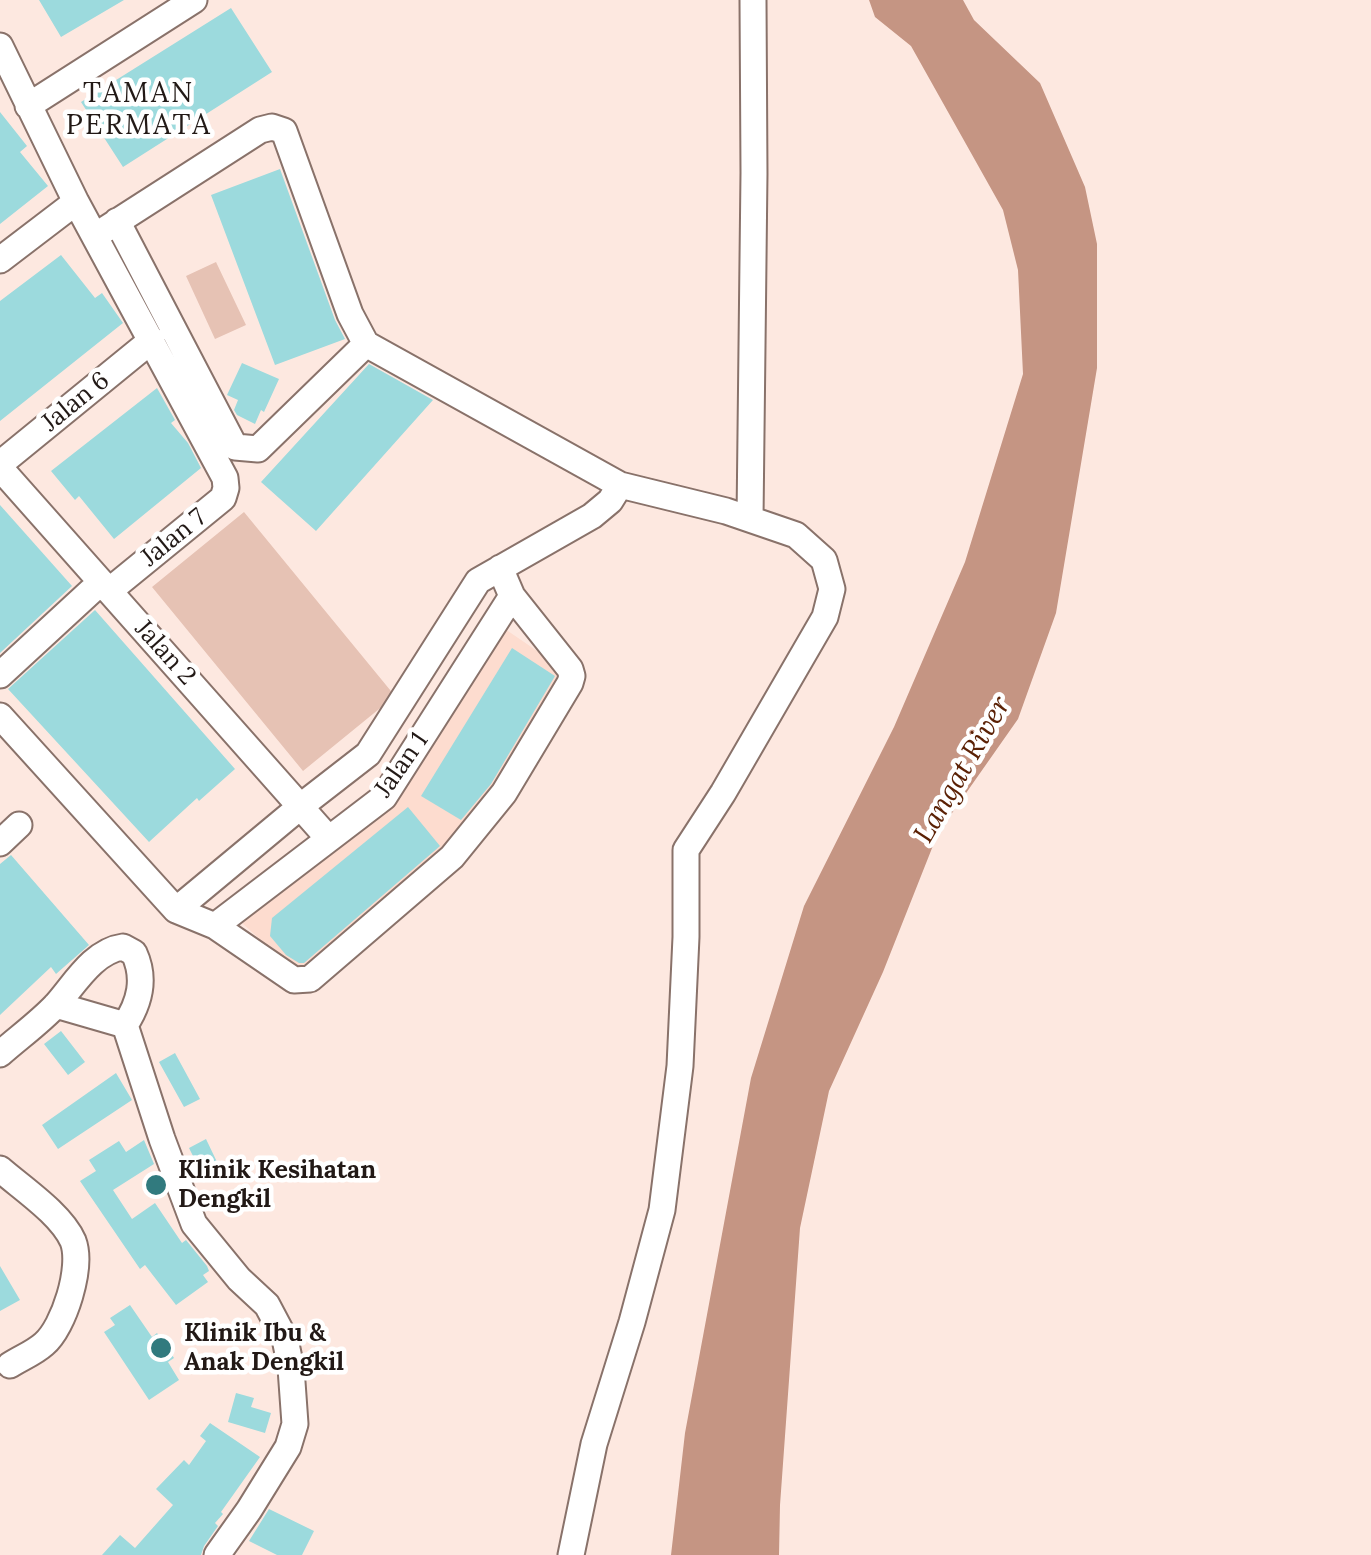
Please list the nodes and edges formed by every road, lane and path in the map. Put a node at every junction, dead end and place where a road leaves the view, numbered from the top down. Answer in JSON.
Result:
{"nodes":[{"id":1,"x":194,"y":0,"type":"edge"},
{"id":2,"x":753,"y":0,"type":"edge"},
{"id":3,"x":0,"y":46,"type":"edge"},
{"id":4,"x":6,"y":76,"type":"edge"},
{"id":5,"x":28,"y":106,"type":"junction"},
{"id":6,"x":76,"y":202,"type":"junction"},
{"id":7,"x":117,"y":221,"type":"junction"},
{"id":8,"x":94,"y":236,"type":"junction"},
{"id":9,"x":0,"y":260,"type":"edge"},
{"id":10,"x":152,"y":340,"type":"junction"},
{"id":11,"x":366,"y":344,"type":"junction"},
{"id":12,"x":0,"y":466,"type":"edge"},
{"id":13,"x":620,"y":485,"type":"junction"},
{"id":14,"x":750,"y":519,"type":"junction"},
{"id":15,"x":500,"y":568,"type":"junction"},
{"id":16,"x":105,"y":586,"type":"junction"},
{"id":17,"x":512,"y":596,"type":"junction"},
{"id":18,"x":0,"y":674,"type":"edge"},
{"id":19,"x":0,"y":716,"type":"edge"},
{"id":20,"x":301,"y":806,"type":"junction"},
{"id":21,"x":19,"y":824,"type":"dead end"},
{"id":22,"x":330,"y":838,"type":"junction"},
{"id":23,"x":0,"y":842,"type":"edge"},
{"id":24,"x":176,"y":910,"type":"junction"},
{"id":25,"x":215,"y":926,"type":"junction"},
{"id":26,"x":56,"y":1004,"type":"junction"},
{"id":27,"x":125,"y":1025,"type":"junction"},
{"id":28,"x":0,"y":1054,"type":"edge"},
{"id":29,"x":0,"y":1170,"type":"edge"},
{"id":30,"x":10,"y":1364,"type":"dead end"},
{"id":31,"x":216,"y":1555,"type":"edge"},
{"id":32,"x":571,"y":1555,"type":"edge"}],
"edges":[{"from":1,"to":5,"type":"street"},
{"from":2,"to":14,"type":"street"},
{"from":3,"to":4,"type":"street"},
{"from":4,"to":5,"type":"street"},
{"from":5,"to":6,"type":"street"},
{"from":6,"to":8,"type":"street"},
{"from":6,"to":9,"type":"street"},
{"from":7,"to":8,"type":"street"},
{"from":7,"to":11,"type":"street"},
{"from":7,"to":11,"type":"street"},
{"from":8,"to":10,"type":"street"},
{"from":10,"to":12,"type":"street","name":"Jalan 6"},
{"from":10,"to":16,"type":"street","name":"Jalan 7"},
{"from":11,"to":13,"type":"street"},
{"from":12,"to":16,"type":"street","name":"Jalan 2"},
{"from":13,"to":14,"type":"street"},
{"from":13,"to":15,"type":"street","name":"Jalan 1"},
{"from":14,"to":32,"type":"street"},
{"from":15,"to":17,"type":"street"},
{"from":15,"to":20,"type":"street","name":"Jalan 1"},
{"from":16,"to":18,"type":"street","name":"Jalan 7"},
{"from":16,"to":20,"type":"street","name":"Jalan 2"},
{"from":17,"to":22,"type":"street","name":"Jalan 1"},
{"from":17,"to":25,"type":"street"},
{"from":19,"to":24,"type":"street"},
{"from":20,"to":22,"type":"street","name":"Jalan 2"},
{"from":20,"to":24,"type":"street","name":"Jalan 1"},
{"from":21,"to":23,"type":"street"},
{"from":22,"to":25,"type":"street","name":"Jalan 1"},
{"from":24,"to":25,"type":"street"},
{"from":26,"to":27,"type":"street"},
{"from":26,"to":27,"type":"street"},
{"from":26,"to":28,"type":"street"},
{"from":27,"to":31,"type":"street"},
{"from":29,"to":30,"type":"street"}]}
